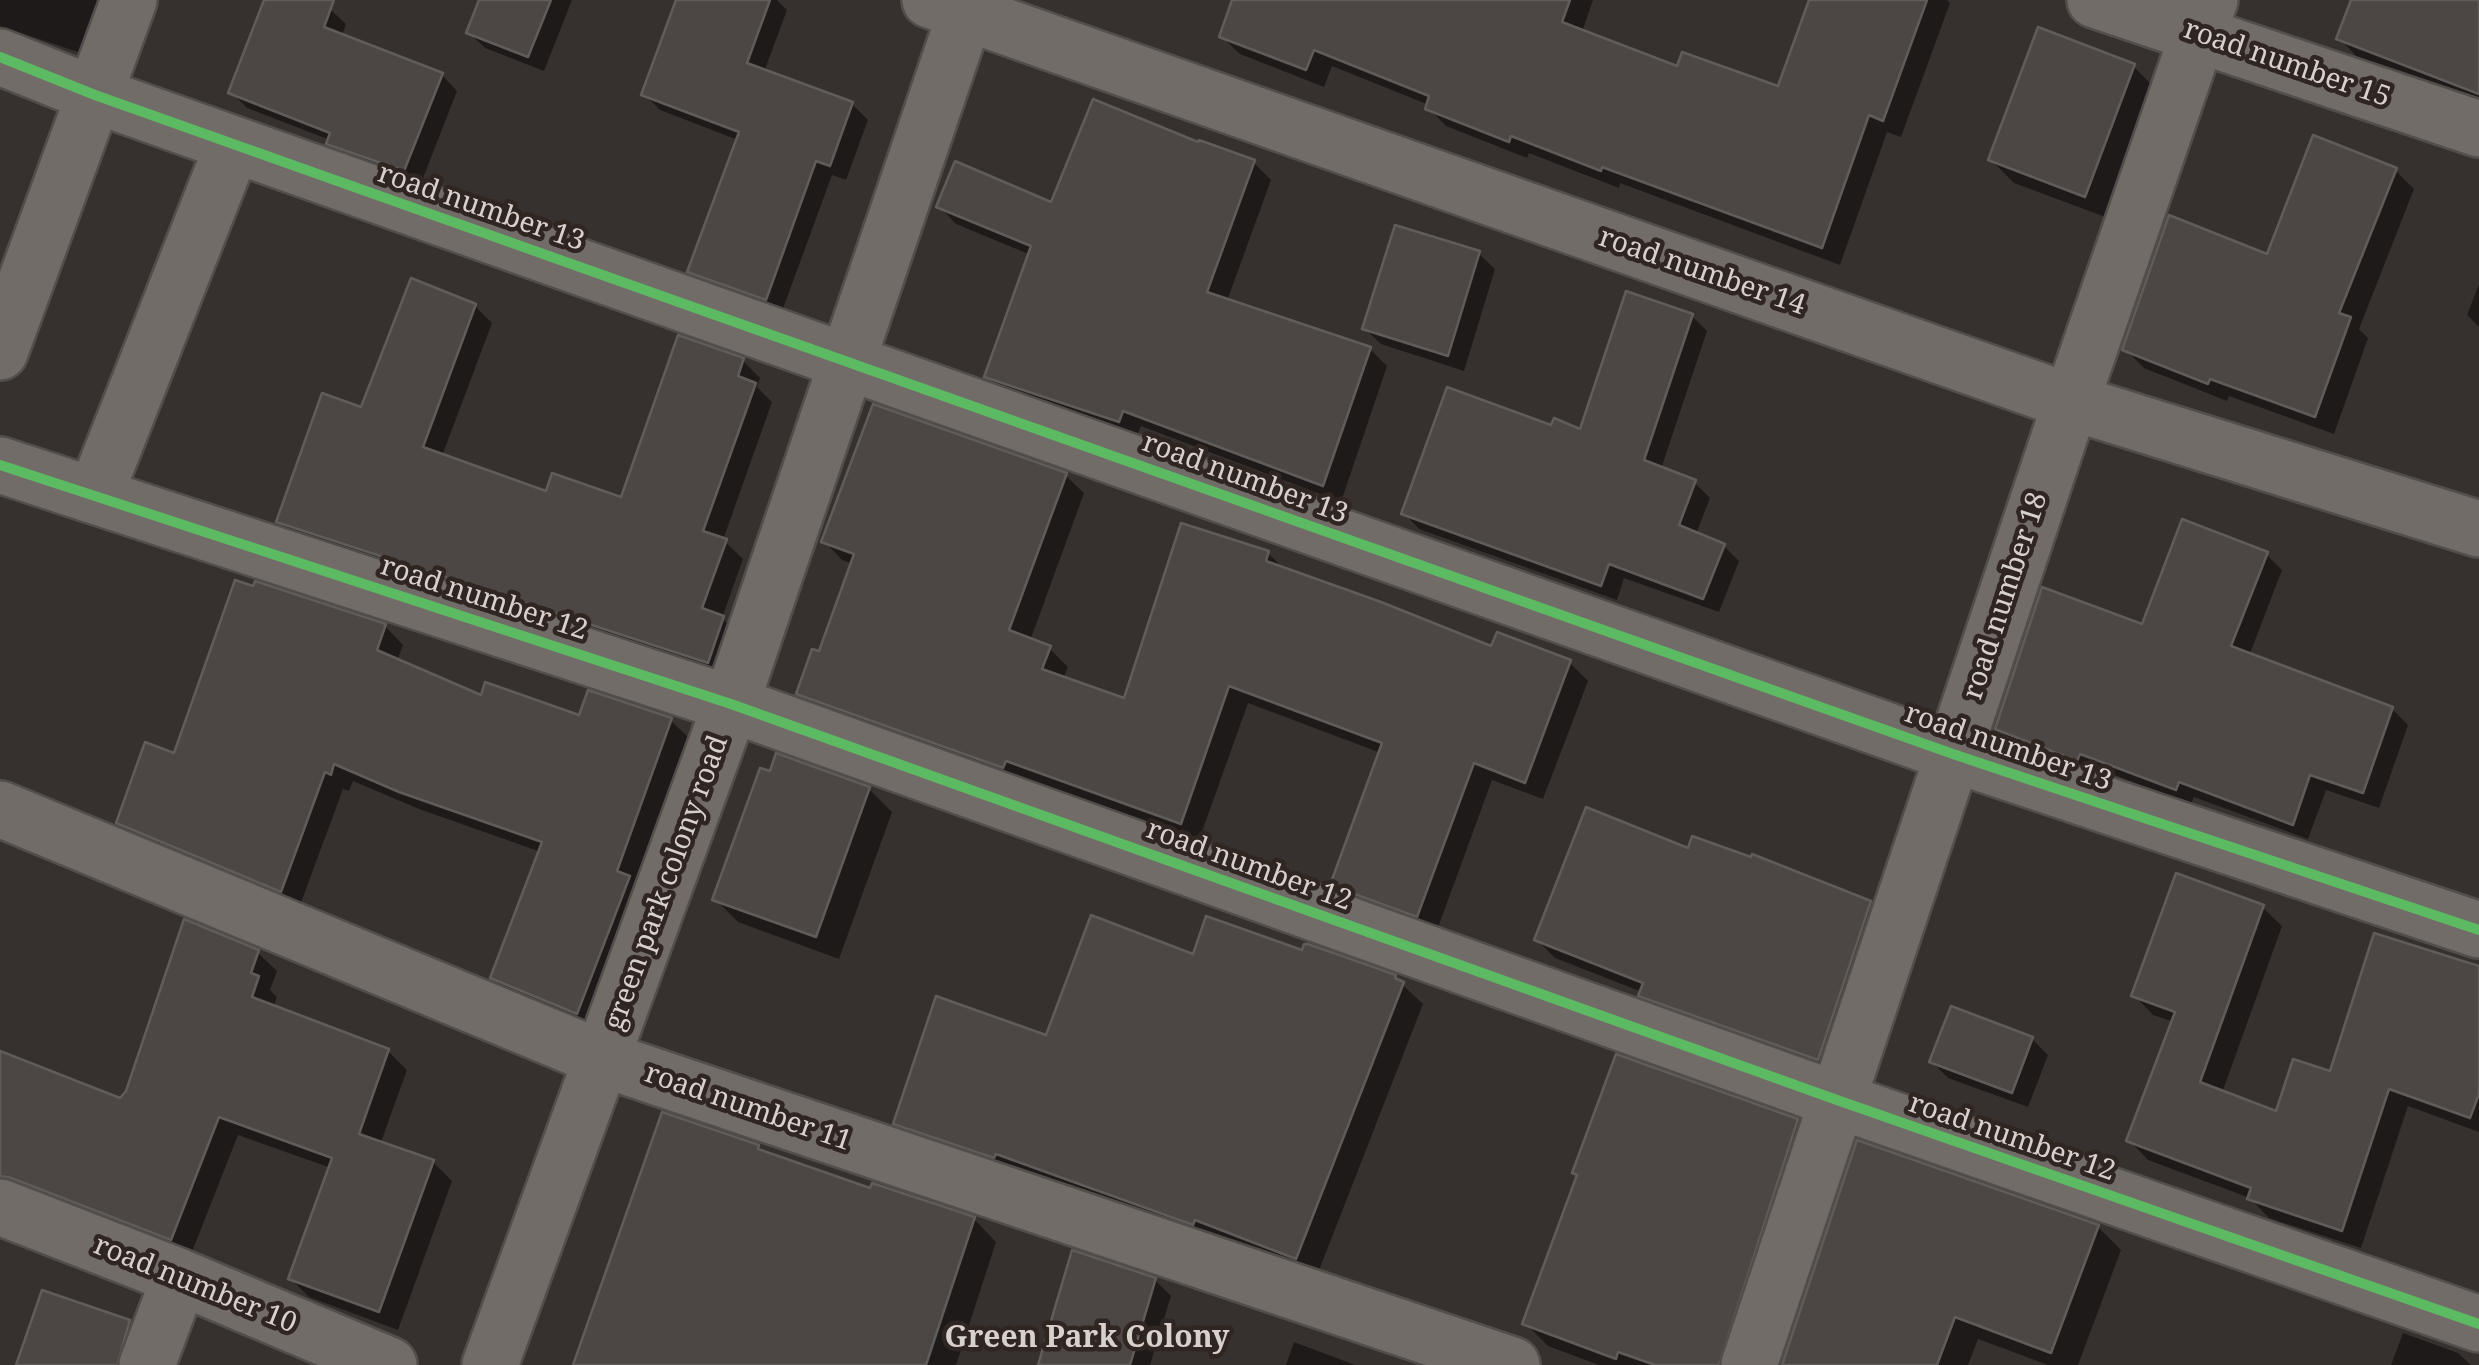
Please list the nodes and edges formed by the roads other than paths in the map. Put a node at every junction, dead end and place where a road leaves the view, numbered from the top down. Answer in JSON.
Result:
{"nodes":[{"id":1,"x":129,"y":0,"type":"edge"},
{"id":2,"x":2095,"y":0,"type":"edge"},
{"id":3,"x":955,"y":4,"type":"edge"},
{"id":4,"x":2204,"y":17,"type":"edge"},
{"id":5,"x":0,"y":57,"type":"edge"},
{"id":6,"x":95,"y":95,"type":"junction"},
{"id":7,"x":2479,"y":129,"type":"edge"},
{"id":8,"x":233,"y":144,"type":"junction"},
{"id":9,"x":0,"y":352,"type":"edge"},
{"id":10,"x":848,"y":362,"type":"junction"},
{"id":11,"x":2071,"y":402,"type":"junction"},
{"id":12,"x":0,"y":465,"type":"edge"},
{"id":13,"x":95,"y":496,"type":"junction"},
{"id":14,"x":2479,"y":528,"type":"edge"},
{"id":15,"x":730,"y":704,"type":"junction"},
{"id":16,"x":1953,"y":754,"type":"junction"},
{"id":17,"x":0,"y":809,"type":"edge"},
{"id":18,"x":2479,"y":930,"type":"edge"},
{"id":19,"x":604,"y":1059,"type":"junction"},
{"id":20,"x":1837,"y":1100,"type":"junction"},
{"id":21,"x":0,"y":1207,"type":"edge"},
{"id":22,"x":180,"y":1276,"type":"junction"},
{"id":23,"x":2479,"y":1324,"type":"edge"},
{"id":24,"x":147,"y":1365,"type":"edge"},
{"id":25,"x":389,"y":1365,"type":"edge"},
{"id":26,"x":490,"y":1365,"type":"edge"},
{"id":27,"x":1512,"y":1365,"type":"edge"},
{"id":28,"x":1749,"y":1365,"type":"edge"}],
"edges":[{"from":1,"to":6,"type":"street"},
{"from":2,"to":4,"type":"street","name":"road number 15"},
{"from":3,"to":10,"type":"street","name":"green park colony road"},
{"from":3,"to":11,"type":"street","name":"road number 14"},
{"from":4,"to":7,"type":"street","name":"road number 15"},
{"from":4,"to":11,"type":"street","name":"road number 18"},
{"from":5,"to":6,"type":"street","name":"road number 13"},
{"from":6,"to":8,"type":"street","name":"road number 13"},
{"from":6,"to":9,"type":"street"},
{"from":8,"to":10,"type":"street","name":"road number 13"},
{"from":8,"to":13,"type":"street"},
{"from":10,"to":15,"type":"street","name":"green park colony road"},
{"from":10,"to":16,"type":"street","name":"road number 13"},
{"from":11,"to":14,"type":"street","name":"road number 14"},
{"from":11,"to":16,"type":"street","name":"road number 18"},
{"from":12,"to":13,"type":"street","name":"road number 12"},
{"from":13,"to":15,"type":"street","name":"road number 12"},
{"from":15,"to":19,"type":"street","name":"green park colony road"},
{"from":15,"to":20,"type":"street","name":"road number 12"},
{"from":16,"to":18,"type":"street","name":"road number 13"},
{"from":16,"to":20,"type":"street","name":"road number 18"},
{"from":17,"to":19,"type":"street","name":"road number 11"},
{"from":19,"to":26,"type":"street","name":"green park colony road"},
{"from":19,"to":27,"type":"street","name":"road number 11"},
{"from":20,"to":23,"type":"street","name":"road number 12"},
{"from":20,"to":28,"type":"street","name":"road number 18"},
{"from":21,"to":22,"type":"street","name":"road number 10"},
{"from":22,"to":24,"type":"street"},
{"from":22,"to":25,"type":"street","name":"road number 10"}]}
